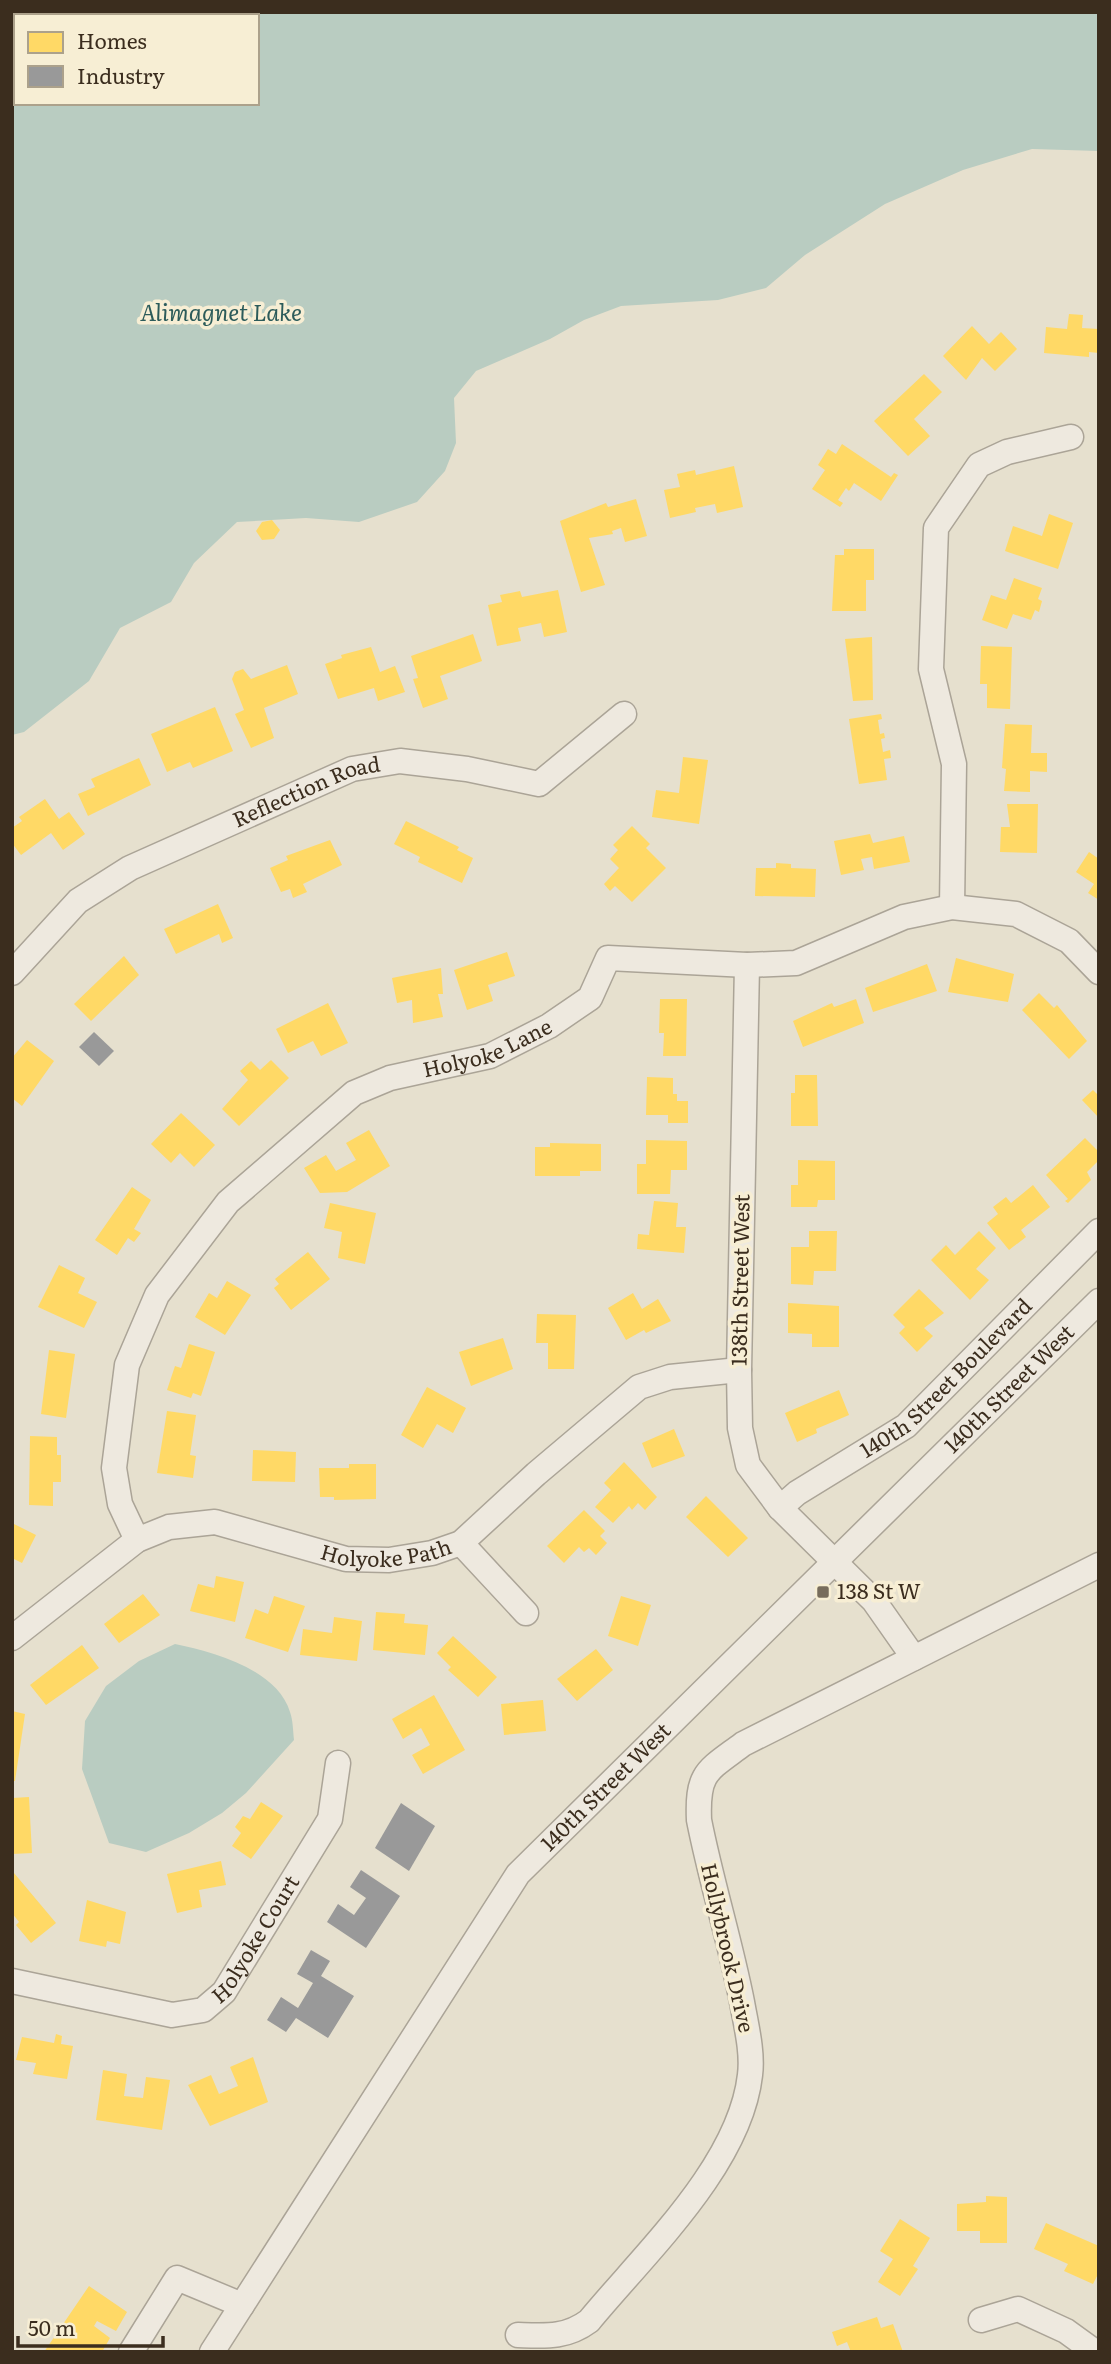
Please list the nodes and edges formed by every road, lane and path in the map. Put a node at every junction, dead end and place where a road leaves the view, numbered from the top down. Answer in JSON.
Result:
{"nodes":[{"id":1,"x":1071,"y":436,"type":"dead end"},
{"id":2,"x":624,"y":714,"type":"dead end"},
{"id":3,"x":952,"y":907,"type":"junction"},
{"id":4,"x":747,"y":964,"type":"junction"},
{"id":5,"x":1099,"y":972,"type":"edge"},
{"id":6,"x":12,"y":973,"type":"edge"},
{"id":7,"x":1099,"y":1231,"type":"edge"},
{"id":8,"x":1099,"y":1301,"type":"edge"},
{"id":9,"x":739,"y":1370,"type":"junction"},
{"id":10,"x":780,"y":1508,"type":"junction"},
{"id":11,"x":137,"y":1540,"type":"junction"},
{"id":12,"x":461,"y":1543,"type":"junction"},
{"id":13,"x":834,"y":1563,"type":"junction"},
{"id":14,"x":1099,"y":1565,"type":"edge"},
{"id":15,"x":526,"y":1613,"type":"dead end"},
{"id":16,"x":12,"y":1638,"type":"edge"},
{"id":17,"x":914,"y":1658,"type":"junction"},
{"id":18,"x":338,"y":1763,"type":"dead end"},
{"id":19,"x":12,"y":1981,"type":"edge"},
{"id":20,"x":242,"y":2305,"type":"junction"},
{"id":21,"x":981,"y":2320,"type":"dead end"},
{"id":22,"x":518,"y":2335,"type":"dead end"},
{"id":23,"x":131,"y":2352,"type":"edge"},
{"id":24,"x":212,"y":2352,"type":"edge"},
{"id":25,"x":1094,"y":2352,"type":"edge"}],
"edges":[{"from":1,"to":3,"type":"street"},
{"from":2,"to":6,"type":"street","name":"Reflection Road"},
{"from":3,"to":4,"type":"street","name":"Holyoke Lane"},
{"from":3,"to":5,"type":"street","name":"Holyoke Lane"},
{"from":4,"to":9,"type":"street","name":"138th Street West"},
{"from":4,"to":11,"type":"street","name":"Holyoke Lane"},
{"from":7,"to":10,"type":"street","name":"140th Street Boulevard"},
{"from":8,"to":13,"type":"street","name":"140th Street West"},
{"from":9,"to":10,"type":"street","name":"138th Street West"},
{"from":9,"to":12,"type":"street","name":"Holyoke Path"},
{"from":10,"to":13,"type":"street","name":"138th Street West"},
{"from":11,"to":12,"type":"street","name":"Holyoke Path"},
{"from":11,"to":16,"type":"street","name":"Holyoke Path"},
{"from":12,"to":15,"type":"street"},
{"from":13,"to":17,"type":"street","name":"138th Street West"},
{"from":13,"to":20,"type":"street","name":"140th Street West"},
{"from":14,"to":17,"type":"street","name":"Hollybrook Drive"},
{"from":17,"to":22,"type":"street","name":"Hollybrook Drive"},
{"from":18,"to":19,"type":"street","name":"Holyoke Court"},
{"from":20,"to":23,"type":"street"},
{"from":20,"to":24,"type":"street","name":"140th Street West"},
{"from":21,"to":25,"type":"street"}]}
